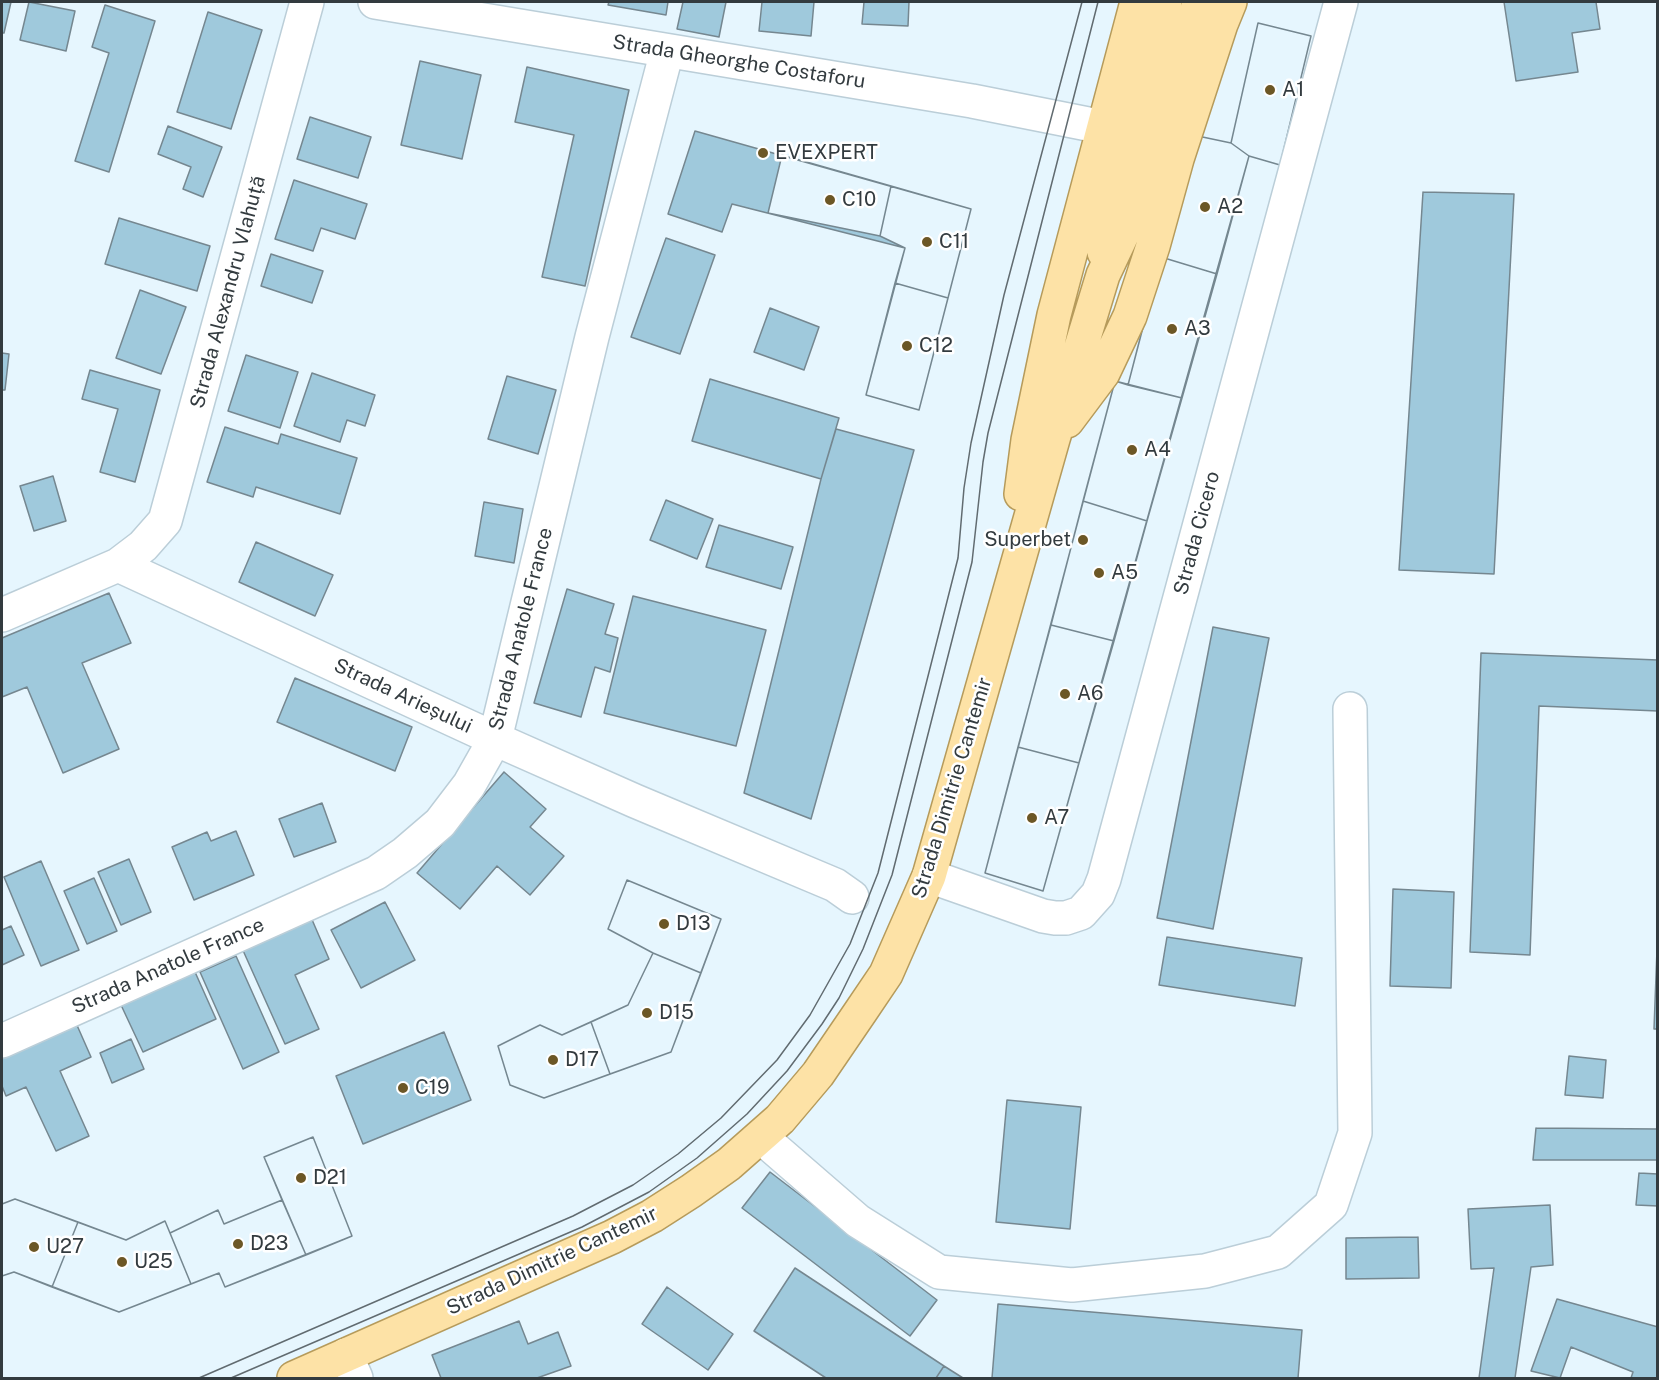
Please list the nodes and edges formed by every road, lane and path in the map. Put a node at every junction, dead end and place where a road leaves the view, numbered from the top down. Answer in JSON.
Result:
{"nodes":[{"id":1,"x":307,"y":2,"type":"edge"},
{"id":2,"x":375,"y":2,"type":"edge"},
{"id":3,"x":1137,"y":2,"type":"edge"},
{"id":4,"x":1165,"y":2,"type":"edge"},
{"id":5,"x":1200,"y":2,"type":"edge"},
{"id":6,"x":1230,"y":2,"type":"edge"},
{"id":7,"x":1337,"y":2,"type":"edge"},
{"id":8,"x":667,"y":51,"type":"junction"},
{"id":9,"x":1103,"y":127,"type":"junction"},
{"id":10,"x":1103,"y":275,"type":"junction"},
{"id":11,"x":1053,"y":439,"type":"junction"},
{"id":12,"x":1021,"y":553,"type":"junction"},
{"id":13,"x":118,"y":565,"type":"junction"},
{"id":14,"x":2,"y":615,"type":"edge"},
{"id":15,"x":1350,"y":709,"type":"dead end"},
{"id":16,"x":495,"y":739,"type":"junction"},
{"id":17,"x":929,"y":876,"type":"junction"},
{"id":18,"x":852,"y":897,"type":"dead end"},
{"id":19,"x":2,"y":1041,"type":"edge"},
{"id":20,"x":761,"y":1137,"type":"junction"},
{"id":21,"x":351,"y":1367,"type":"edge"},
{"id":22,"x":294,"y":1378,"type":"edge"}],
"edges":[{"from":1,"to":13,"type":"street","name":"Strada Alexandru Vlahuță"},
{"from":2,"to":8,"type":"street","name":"Strada Gheorghe Costaforu"},
{"from":3,"to":9,"type":"main road"},
{"from":4,"to":10,"type":"main road","name":"Strada Dimitrie Cantemir"},
{"from":5,"to":10,"type":"main road","name":"Strada Dimitrie Cantemir"},
{"from":6,"to":11,"type":"main road"},
{"from":7,"to":17,"type":"street","name":"Strada Cicero"},
{"from":8,"to":9,"type":"street","name":"Strada Gheorghe Costaforu"},
{"from":8,"to":16,"type":"street","name":"Strada Anatole France"},
{"from":9,"to":12,"type":"main road"},
{"from":10,"to":11,"type":"main road","name":"Strada Dimitrie Cantemir"},
{"from":11,"to":12,"type":"main road","name":"Strada Dimitrie Cantemir"},
{"from":12,"to":17,"type":"main road","name":"Strada Dimitrie Cantemir"},
{"from":13,"to":14,"type":"street","name":"Strada Alexandru Vlahuță"},
{"from":13,"to":16,"type":"street","name":"Strada Arieșului"},
{"from":15,"to":20,"type":"street"},
{"from":16,"to":18,"type":"street","name":"Strada Arieșului"},
{"from":16,"to":19,"type":"street","name":"Strada Anatole France"},
{"from":17,"to":20,"type":"main road","name":"Strada Dimitrie Cantemir"},
{"from":20,"to":21,"type":"main road","name":"Strada Dimitrie Cantemir"},
{"from":21,"to":22,"type":"main road","name":"Strada Dimitrie Cantemir"}]}
